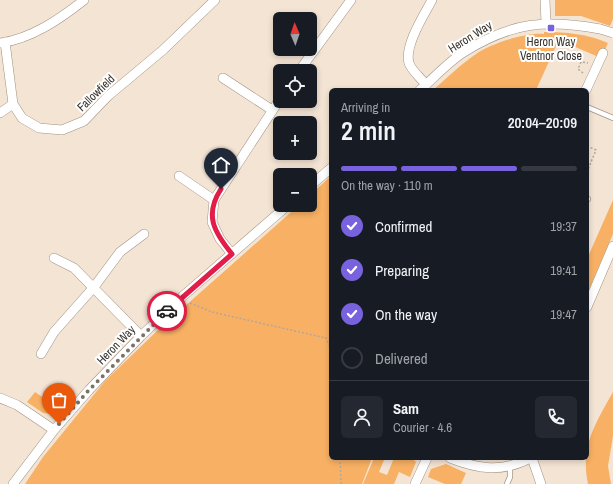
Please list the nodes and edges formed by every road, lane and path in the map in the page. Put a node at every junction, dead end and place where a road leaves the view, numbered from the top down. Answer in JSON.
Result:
{"nodes":[{"id":1,"x":84,"y":0,"type":"edge"},
{"id":2,"x":215,"y":0,"type":"edge"},
{"id":3,"x":351,"y":0,"type":"edge"},
{"id":4,"x":432,"y":0,"type":"edge"},
{"id":5,"x":545,"y":0,"type":"edge"},
{"id":6,"x":546,"y":23,"type":"junction"},
{"id":7,"x":613,"y":33,"type":"edge"},
{"id":8,"x":3,"y":43,"type":"edge"},
{"id":9,"x":603,"y":53,"type":"dead end"},
{"id":10,"x":304,"y":64,"type":"edge"},
{"id":11,"x":223,"y":78,"type":"dead end"},
{"id":12,"x":423,"y":87,"type":"edge"},
{"id":13,"x":587,"y":88,"type":"edge"},
{"id":14,"x":13,"y":104,"type":"junction"},
{"id":15,"x":589,"y":108,"type":"edge"},
{"id":16,"x":272,"y":110,"type":"joint"},
{"id":17,"x":0,"y":113,"type":"edge"},
{"id":18,"x":613,"y":118,"type":"edge"},
{"id":19,"x":589,"y":147,"type":"edge"},
{"id":20,"x":589,"y":160,"type":"edge"},
{"id":21,"x":592,"y":161,"type":"junction"},
{"id":22,"x":589,"y":168,"type":"edge"},
{"id":23,"x":329,"y":170,"type":"edge"},
{"id":24,"x":179,"y":176,"type":"dead end"},
{"id":25,"x":317,"y":180,"type":"edge"},
{"id":26,"x":214,"y":200,"type":"junction"},
{"id":27,"x":280,"y":212,"type":"edge"},
{"id":28,"x":144,"y":234,"type":"dead end"},
{"id":29,"x":613,"y":246,"type":"edge"},
{"id":30,"x":232,"y":254,"type":"junction"},
{"id":31,"x":54,"y":258,"type":"dead end"},
{"id":32,"x":94,"y":287,"type":"junction"},
{"id":33,"x":183,"y":296,"type":"junction"},
{"id":34,"x":589,"y":302,"type":"edge"},
{"id":35,"x":141,"y":336,"type":"junction"},
{"id":36,"x":329,"y":345,"type":"edge"},
{"id":37,"x":41,"y":354,"type":"dead end"},
{"id":38,"x":0,"y":398,"type":"edge"},
{"id":39,"x":54,"y":430,"type":"junction"},
{"id":40,"x":340,"y":460,"type":"edge"},
{"id":41,"x":426,"y":460,"type":"edge"},
{"id":42,"x":456,"y":460,"type":"edge"},
{"id":43,"x":526,"y":460,"type":"edge"},
{"id":44,"x":532,"y":460,"type":"edge"},
{"id":45,"x":510,"y":467,"type":"junction"},
{"id":46,"x":13,"y":484,"type":"edge"},
{"id":47,"x":341,"y":484,"type":"edge"},
{"id":48,"x":415,"y":484,"type":"edge"},
{"id":49,"x":507,"y":484,"type":"edge"},
{"id":50,"x":541,"y":484,"type":"edge"}],
"edges":[{"from":1,"to":8,"type":"street"},
{"from":2,"to":14,"type":"street","name":"Fallowfield"},
{"from":3,"to":10,"type":"street"},
{"from":4,"to":12,"type":"street"},
{"from":5,"to":6,"type":"street"},
{"from":6,"to":7,"type":"street","name":"Heron Way","bridge":true},
{"from":6,"to":12,"type":"street","name":"Heron Way"},
{"from":8,"to":14,"type":"street","name":"Fallowfield"},
{"from":9,"to":13,"type":"street"},
{"from":11,"to":16,"type":"street"},
{"from":14,"to":17,"type":"street"},
{"from":15,"to":18,"type":"lane"},
{"from":16,"to":26,"type":"street"},
{"from":19,"to":21,"type":"path"},
{"from":20,"to":21,"type":"path"},
{"from":21,"to":22,"type":"path"},
{"from":23,"to":25,"type":"street"},
{"from":24,"to":26,"type":"street"},
{"from":26,"to":30,"type":"street"},
{"from":27,"to":30,"type":"street","name":"Heron Way"},
{"from":28,"to":32,"type":"street"},
{"from":29,"to":34,"type":"street"},
{"from":30,"to":33,"type":"street","name":"Heron Way"},
{"from":31,"to":32,"type":"street"},
{"from":32,"to":35,"type":"street"},
{"from":32,"to":37,"type":"street"},
{"from":33,"to":35,"type":"street","name":"Heron Way"},
{"from":33,"to":36,"type":"path"},
{"from":35,"to":39,"type":"street","name":"Heron Way"},
{"from":38,"to":39,"type":"street"},
{"from":39,"to":46,"type":"street","name":"Heron Way"},
{"from":40,"to":47,"type":"path"},
{"from":41,"to":48,"type":"street"},
{"from":42,"to":45,"type":"street"},
{"from":43,"to":45,"type":"street"},
{"from":44,"to":50,"type":"street"},
{"from":45,"to":49,"type":"lane"}]}
